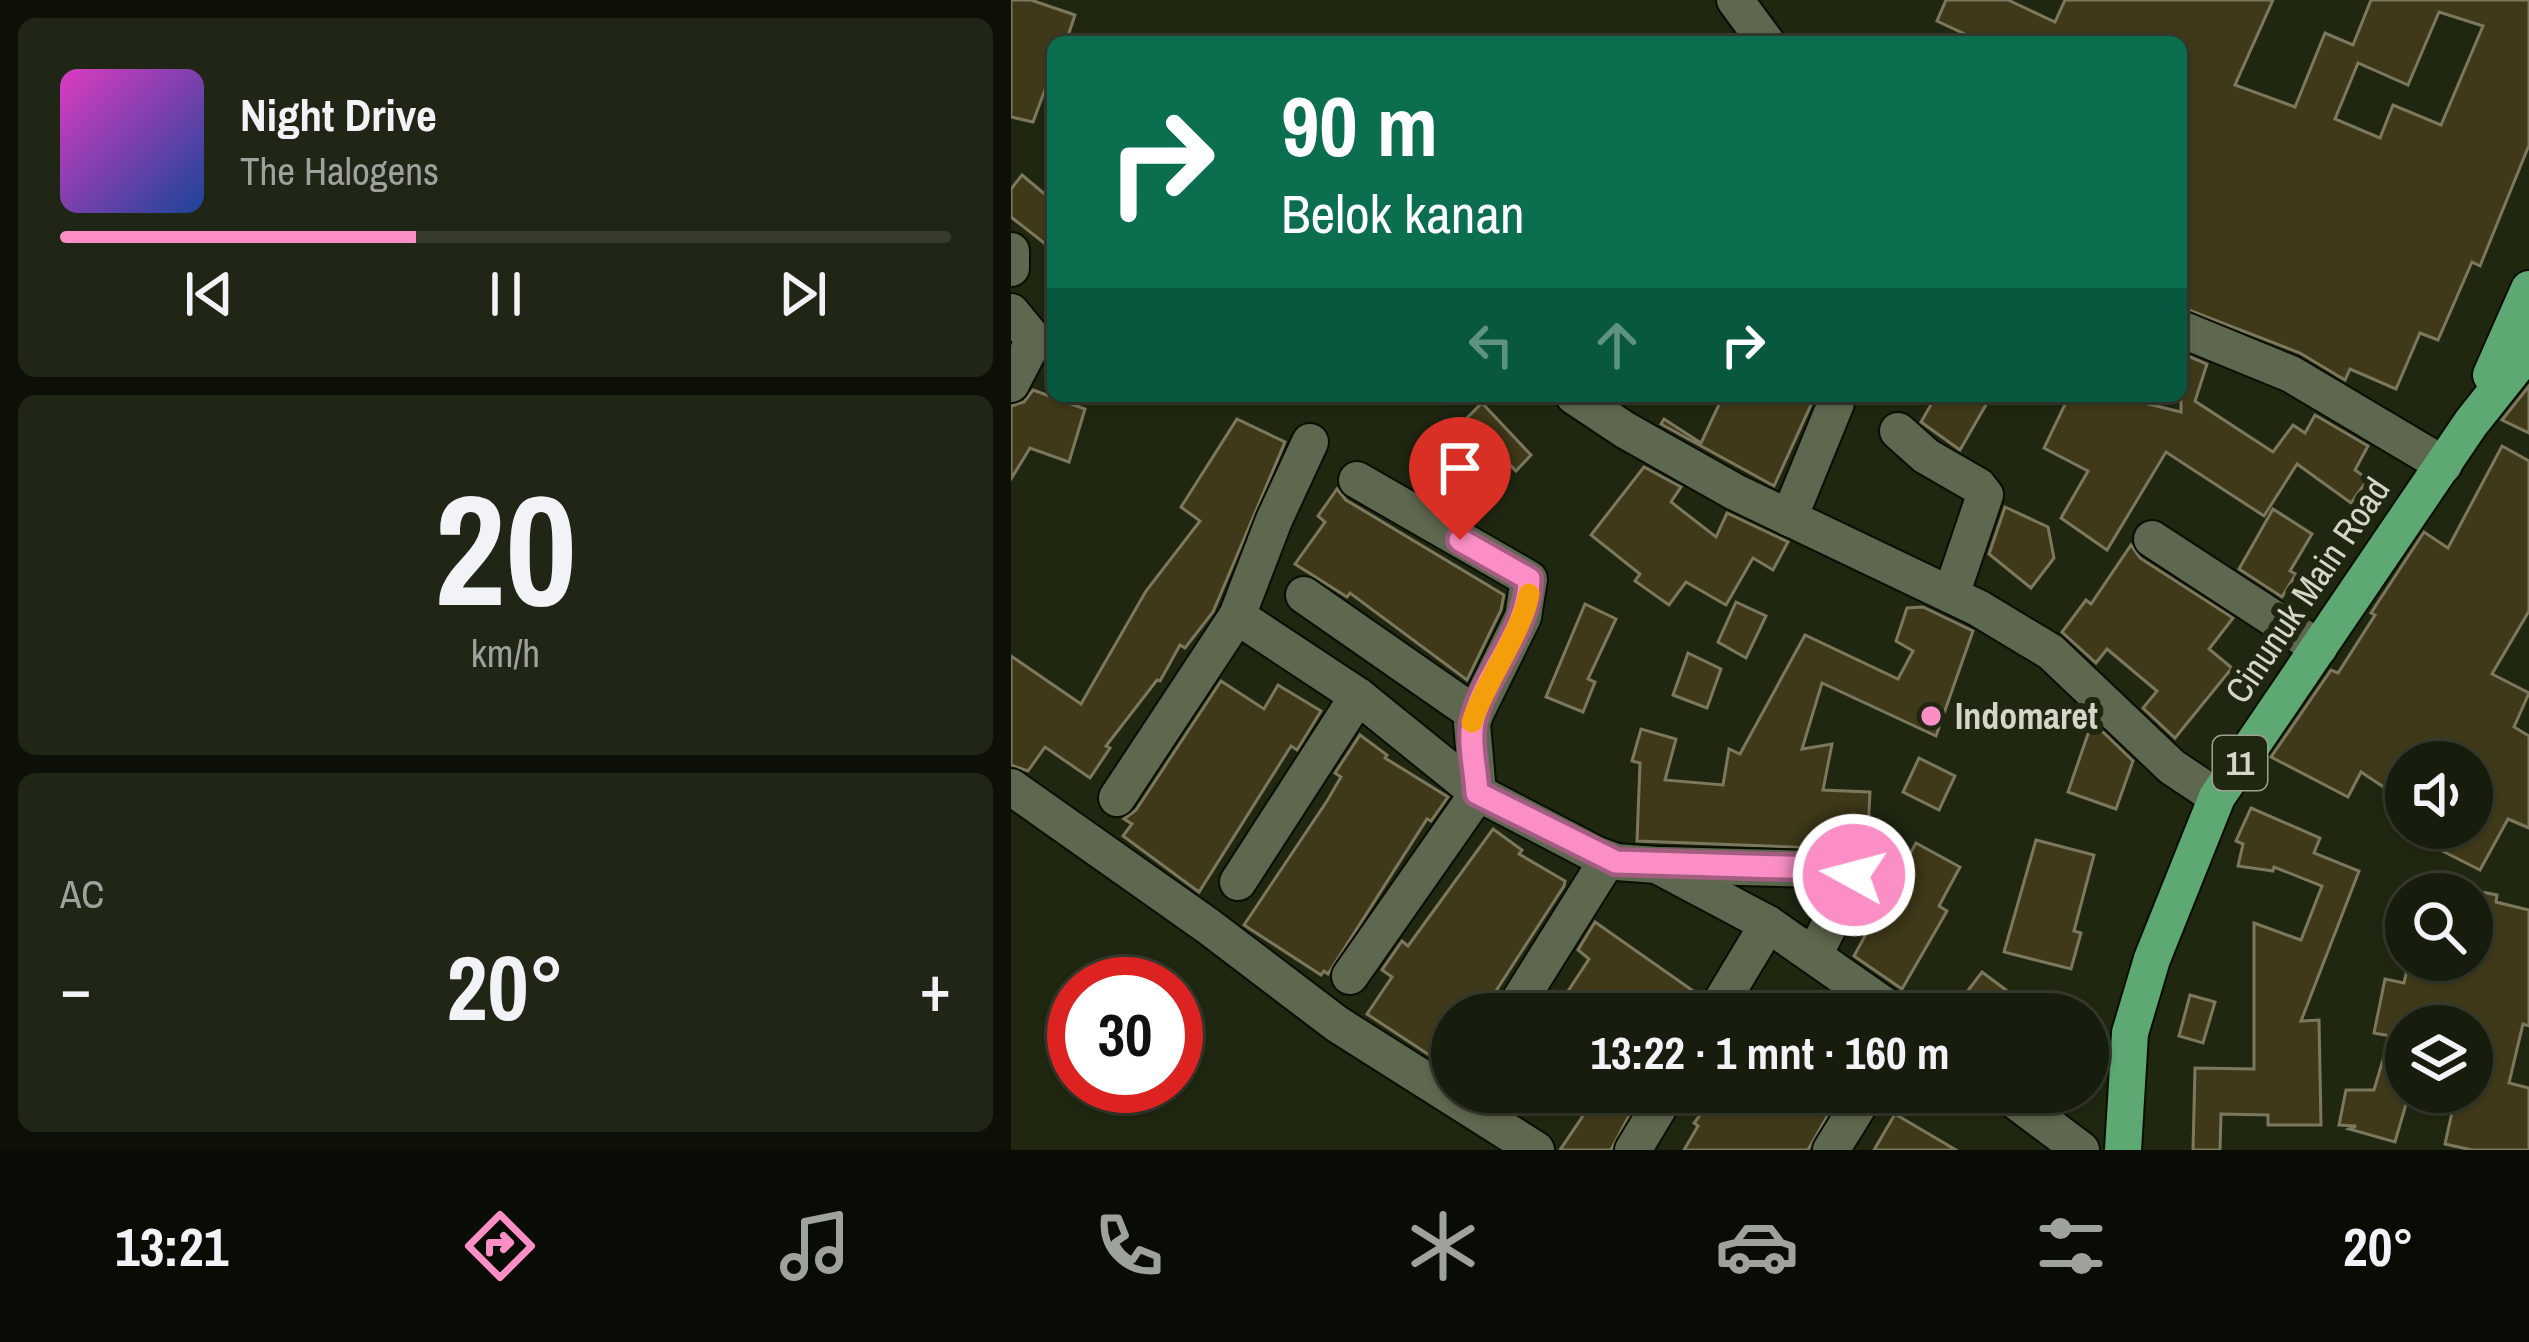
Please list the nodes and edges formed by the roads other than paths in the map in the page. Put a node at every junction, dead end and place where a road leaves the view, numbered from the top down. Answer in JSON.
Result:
{"nodes":[{"id":1,"x":1735,"y":0,"type":"edge"},
{"id":2,"x":1762,"y":36,"type":"edge"},
{"id":3,"x":1011,"y":251,"type":"edge"},
{"id":4,"x":1011,"y":268,"type":"edge"},
{"id":5,"x":2529,"y":289,"type":"edge"},
{"id":6,"x":1033,"y":331,"type":"edge"},
{"id":7,"x":2187,"y":331,"type":"edge"},
{"id":8,"x":2529,"y":350,"type":"edge"},
{"id":9,"x":1011,"y":384,"type":"edge"},
{"id":10,"x":1583,"y":402,"type":"edge"},
{"id":11,"x":1836,"y":403,"type":"dead end"},
{"id":12,"x":2471,"y":423,"type":"junction"},
{"id":13,"x":1898,"y":430,"type":"dead end"},
{"id":14,"x":1310,"y":442,"type":"dead end"},
{"id":15,"x":2444,"y":465,"type":"junction"},
{"id":16,"x":1357,"y":480,"type":"dead end"},
{"id":17,"x":1789,"y":518,"type":"junction"},
{"id":18,"x":2153,"y":539,"type":"dead end"},
{"id":19,"x":1951,"y":595,"type":"junction"},
{"id":20,"x":1304,"y":596,"type":"dead end"},
{"id":21,"x":1237,"y":616,"type":"junction"},
{"id":22,"x":2319,"y":648,"type":"junction"},
{"id":23,"x":1357,"y":696,"type":"junction"},
{"id":24,"x":1475,"y":714,"type":"junction"},
{"id":25,"x":1012,"y":790,"type":"edge"},
{"id":26,"x":1477,"y":793,"type":"junction"},
{"id":27,"x":2217,"y":797,"type":"junction"},
{"id":28,"x":1117,"y":798,"type":"dead end"},
{"id":29,"x":1608,"y":859,"type":"junction"},
{"id":30,"x":1657,"y":866,"type":"junction"},
{"id":31,"x":1238,"y":882,"type":"dead end"},
{"id":32,"x":1768,"y":924,"type":"junction"},
{"id":33,"x":1813,"y":955,"type":"junction"},
{"id":34,"x":1350,"y":976,"type":"dead end"},
{"id":35,"x":1524,"y":993,"type":"edge"},
{"id":36,"x":1727,"y":993,"type":"edge"},
{"id":37,"x":1867,"y":993,"type":"edge"},
{"id":38,"x":1655,"y":1113,"type":"edge"},
{"id":39,"x":1854,"y":1113,"type":"edge"},
{"id":40,"x":2032,"y":1113,"type":"edge"},
{"id":41,"x":1536,"y":1150,"type":"edge"},
{"id":42,"x":1633,"y":1150,"type":"edge"},
{"id":43,"x":1831,"y":1150,"type":"edge"},
{"id":44,"x":2081,"y":1150,"type":"edge"},
{"id":45,"x":2123,"y":1150,"type":"edge"}],
"edges":[{"from":1,"to":2,"type":"street"},
{"from":3,"to":4,"type":"street"},
{"from":5,"to":12,"type":"highway","number":"11"},
{"from":6,"to":9,"type":"street"},
{"from":7,"to":15,"type":"street"},
{"from":8,"to":12,"type":"highway","number":"11"},
{"from":10,"to":17,"type":"street"},
{"from":11,"to":17,"type":"street"},
{"from":12,"to":15,"type":"highway","name":"Cinunuk Main Road","number":"11"},
{"from":13,"to":19,"type":"street"},
{"from":14,"to":21,"type":"street"},
{"from":15,"to":22,"type":"highway","name":"Cinunuk Main Road","number":"11"},
{"from":16,"to":24,"type":"street"},
{"from":17,"to":19,"type":"street"},
{"from":18,"to":22,"type":"street"},
{"from":19,"to":27,"type":"street"},
{"from":20,"to":24,"type":"street"},
{"from":21,"to":23,"type":"street"},
{"from":21,"to":28,"type":"street"},
{"from":22,"to":27,"type":"highway","name":"Cinunuk Main Road","number":"11"},
{"from":23,"to":26,"type":"street"},
{"from":23,"to":31,"type":"street"},
{"from":24,"to":26,"type":"street"},
{"from":25,"to":41,"type":"street"},
{"from":26,"to":29,"type":"street"},
{"from":26,"to":34,"type":"street"},
{"from":27,"to":45,"type":"highway","name":"Cinunuk Main Road","number":"11"},
{"from":29,"to":30,"type":"street"},
{"from":29,"to":35,"type":"street"},
{"from":30,"to":32,"type":"street"},
{"from":30,"to":33,"type":"street"},
{"from":32,"to":33,"type":"street"},
{"from":32,"to":36,"type":"street"},
{"from":33,"to":37,"type":"street"},
{"from":38,"to":42,"type":"street"},
{"from":39,"to":43,"type":"street"},
{"from":40,"to":44,"type":"street"}]}
